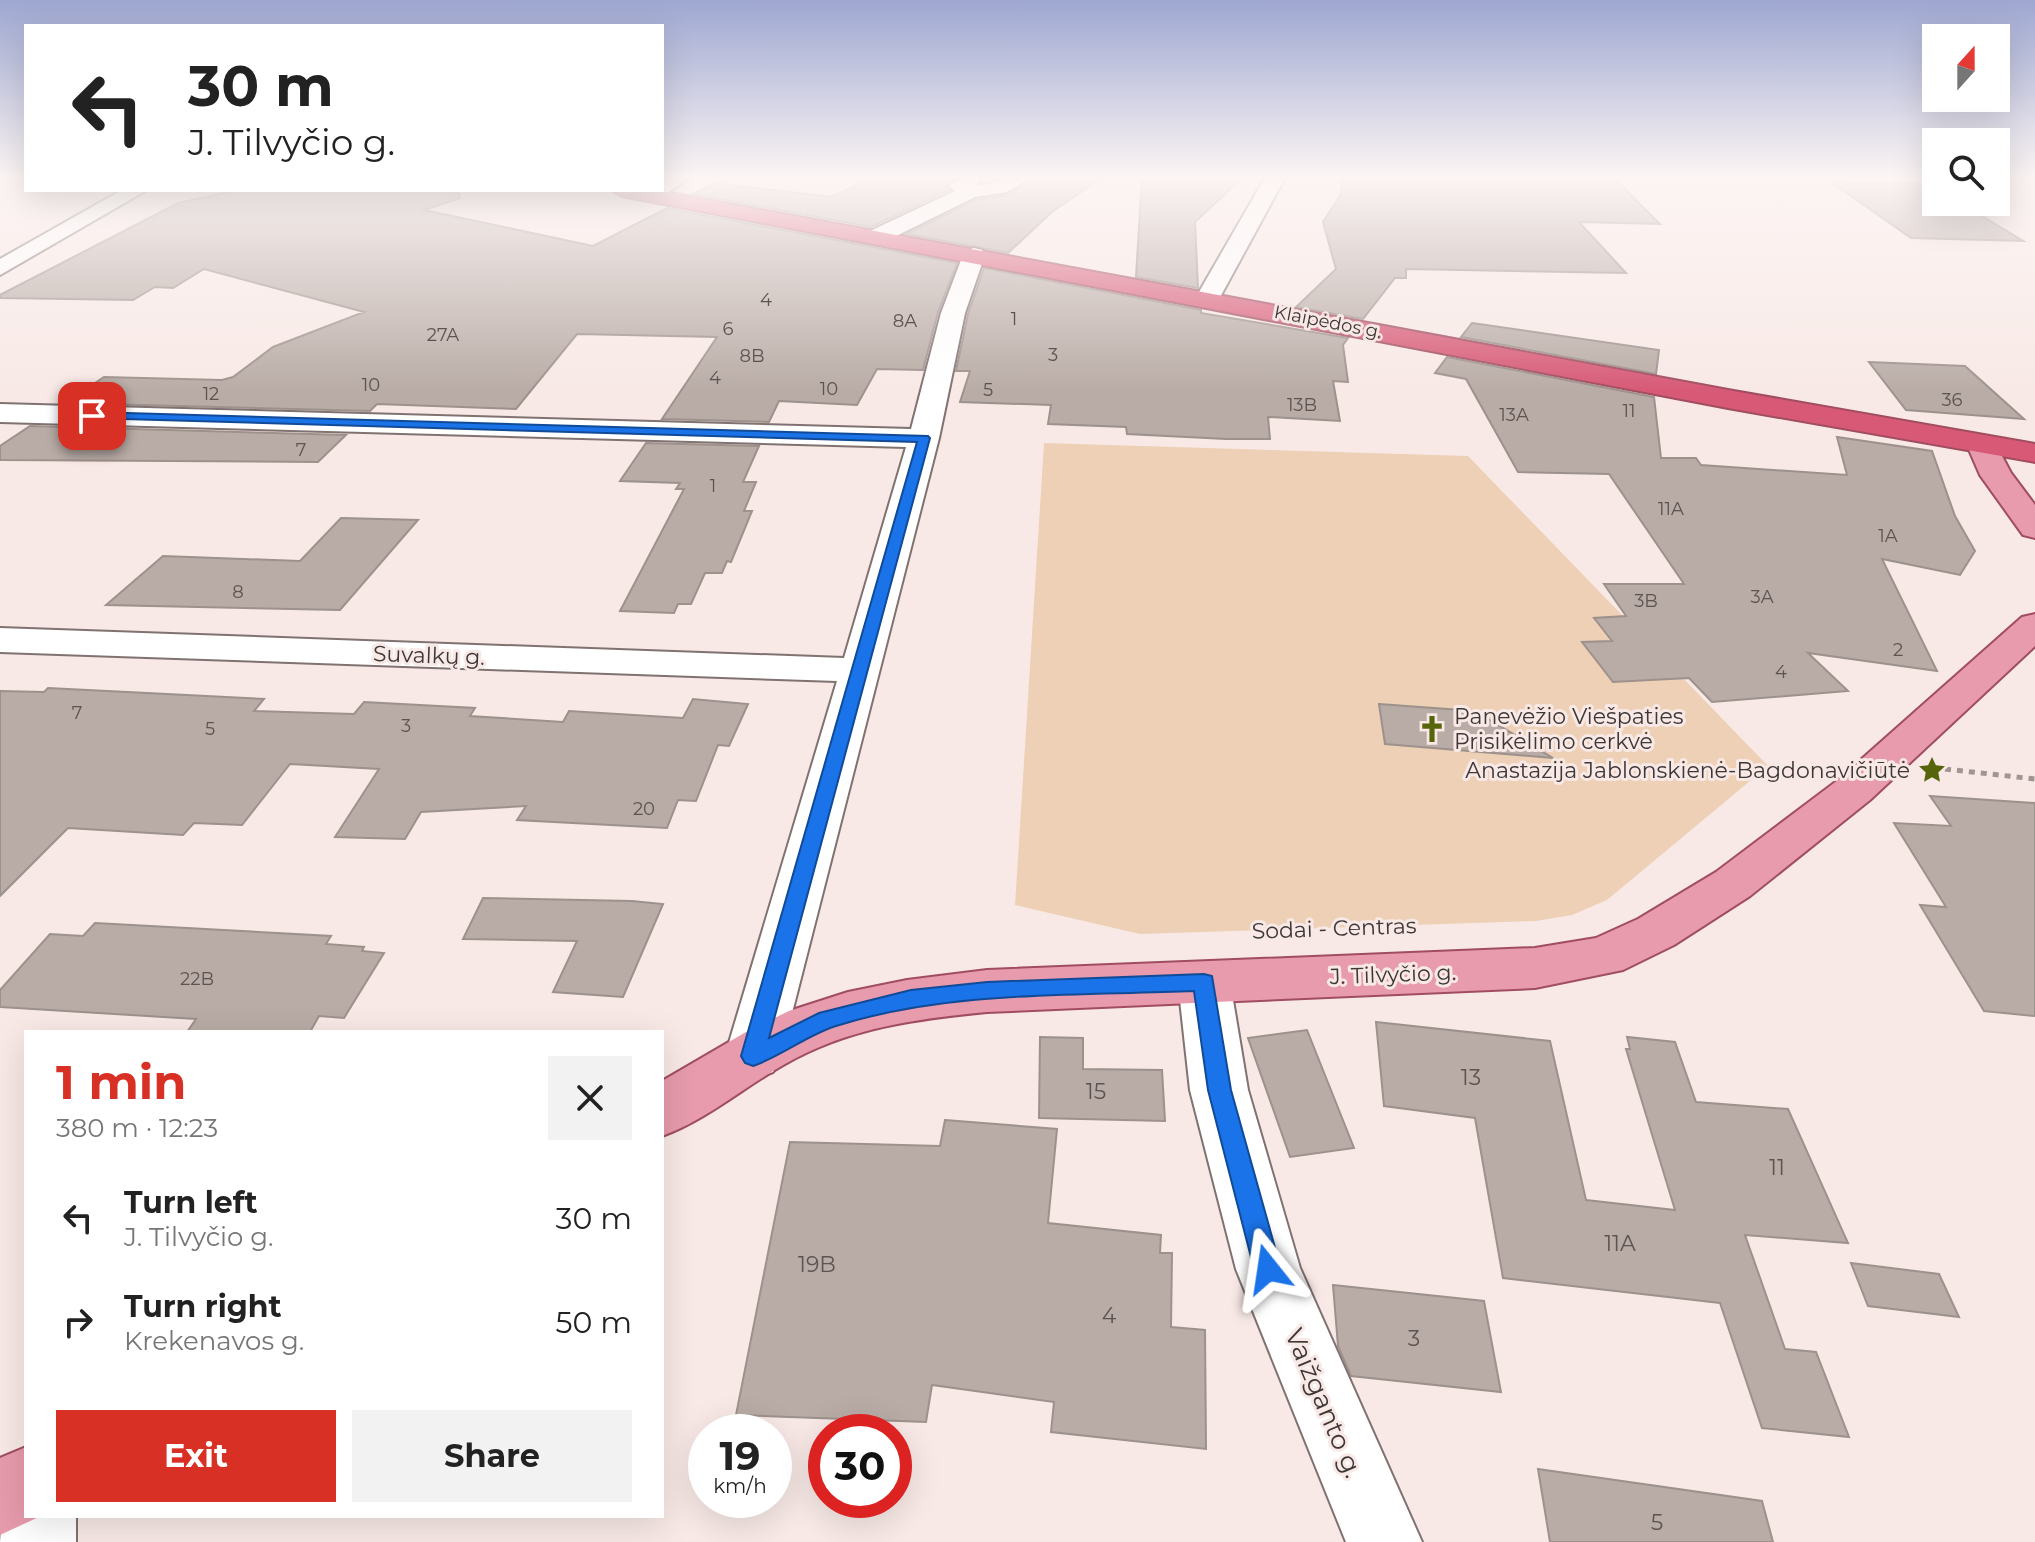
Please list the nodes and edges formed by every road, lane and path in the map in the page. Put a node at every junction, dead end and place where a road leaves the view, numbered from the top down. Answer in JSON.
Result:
{"nodes":[{"id":1,"x":34,"y":248,"type":"edge"},
{"id":2,"x":936,"y":248,"type":"edge"},
{"id":3,"x":1236,"y":248,"type":"edge"},
{"id":4,"x":974,"y":255,"type":"junction"},
{"id":5,"x":0,"y":268,"type":"edge"},
{"id":6,"x":1207,"y":299,"type":"junction"},
{"id":7,"x":0,"y":413,"type":"edge"},
{"id":8,"x":924,"y":438,"type":"junction"},
{"id":9,"x":1982,"y":445,"type":"junction"},
{"id":10,"x":2035,"y":453,"type":"edge"},
{"id":11,"x":2035,"y":528,"type":"edge"},
{"id":12,"x":2035,"y":625,"type":"edge"},
{"id":13,"x":0,"y":640,"type":"edge"},
{"id":14,"x":859,"y":670,"type":"junction"},
{"id":15,"x":1941,"y":769,"type":"dead end"},
{"id":16,"x":2035,"y":779,"type":"edge"},
{"id":17,"x":1204,"y":982,"type":"junction"},
{"id":18,"x":753,"y":1056,"type":"junction"},
{"id":19,"x":664,"y":1110,"type":"edge"},
{"id":20,"x":24,"y":1485,"type":"edge"},
{"id":21,"x":0,"y":1498,"type":"edge"},
{"id":22,"x":39,"y":1518,"type":"edge"},
{"id":23,"x":38,"y":1542,"type":"edge"},
{"id":24,"x":1384,"y":1542,"type":"edge"}],
"edges":[{"from":1,"to":5,"type":"street"},
{"from":2,"to":4,"type":"highway","name":"Klaipėdos g."},
{"from":3,"to":6,"type":"street"},
{"from":4,"to":6,"type":"highway","name":"Klaipėdos g."},
{"from":4,"to":8,"type":"street"},
{"from":6,"to":9,"type":"highway","name":"Klaipėdos g."},
{"from":7,"to":8,"type":"street"},
{"from":8,"to":14,"type":"street"},
{"from":9,"to":10,"type":"highway","name":"Klaipėdos g."},
{"from":9,"to":11,"type":"main road"},
{"from":12,"to":17,"type":"main road","name":"J. Tilvyčio g."},
{"from":13,"to":14,"type":"street","name":"Suvalkų g."},
{"from":14,"to":18,"type":"street"},
{"from":15,"to":16,"type":"path"},
{"from":17,"to":18,"type":"main road","name":"J. Tilvyčio g."},
{"from":17,"to":24,"type":"street","name":"Vaižganto g."},
{"from":18,"to":19,"type":"main road","name":"J. Tilvyčio g."},
{"from":20,"to":21,"type":"main road"},
{"from":22,"to":23,"type":"street"}]}
